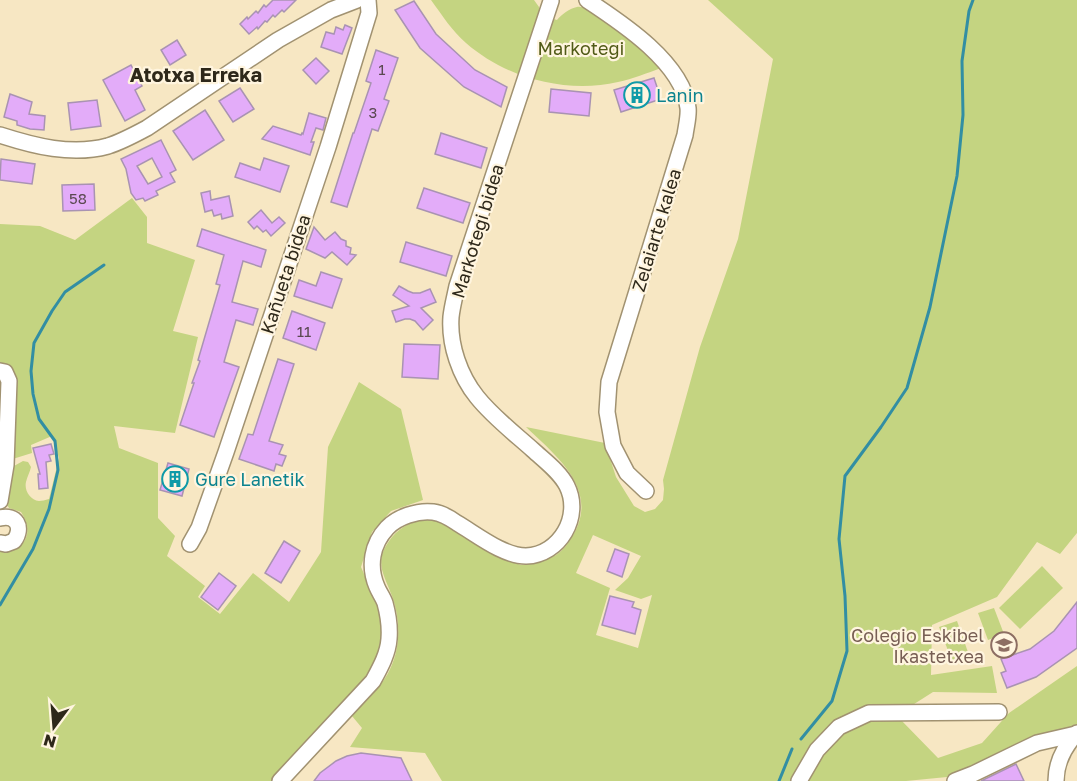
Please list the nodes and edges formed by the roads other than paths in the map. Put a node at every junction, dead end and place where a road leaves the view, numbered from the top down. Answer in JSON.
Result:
{"nodes":[{"id":1,"x":357,"y":0,"type":"edge"},
{"id":2,"x":368,"y":0,"type":"edge"},
{"id":3,"x":550,"y":0,"type":"edge"},
{"id":4,"x":565,"y":0,"type":"edge"},
{"id":5,"x":587,"y":0,"type":"edge"},
{"id":6,"x":0,"y":135,"type":"edge"},
{"id":7,"x":0,"y":371,"type":"edge"},
{"id":8,"x":646,"y":491,"type":"dead end"},
{"id":9,"x":0,"y":501,"type":"edge"},
{"id":10,"x":0,"y":516,"type":"edge"},
{"id":11,"x":0,"y":543,"type":"edge"},
{"id":12,"x":190,"y":544,"type":"dead end"},
{"id":13,"x":999,"y":712,"type":"dead end"},
{"id":14,"x":1077,"y":734,"type":"edge"},
{"id":15,"x":1025,"y":748,"type":"junction"},
{"id":16,"x":1056,"y":777,"type":"edge"},
{"id":17,"x":280,"y":781,"type":"edge"},
{"id":18,"x":799,"y":781,"type":"edge"},
{"id":19,"x":955,"y":781,"type":"edge"}],
"edges":[{"from":1,"to":6,"type":"street"},
{"from":2,"to":12,"type":"street","name":"Kañueta bidea"},
{"from":3,"to":4,"type":"street"},
{"from":3,"to":17,"type":"street","name":"Markotegi bidea"},
{"from":5,"to":8,"type":"street","name":"Zelaiarte kalea"},
{"from":7,"to":9,"type":"street"},
{"from":10,"to":11,"type":"street"},
{"from":13,"to":18,"type":"street"},
{"from":14,"to":15,"type":"street"},
{"from":14,"to":16,"type":"street"},
{"from":15,"to":16,"type":"street"},
{"from":15,"to":19,"type":"street"}]}
